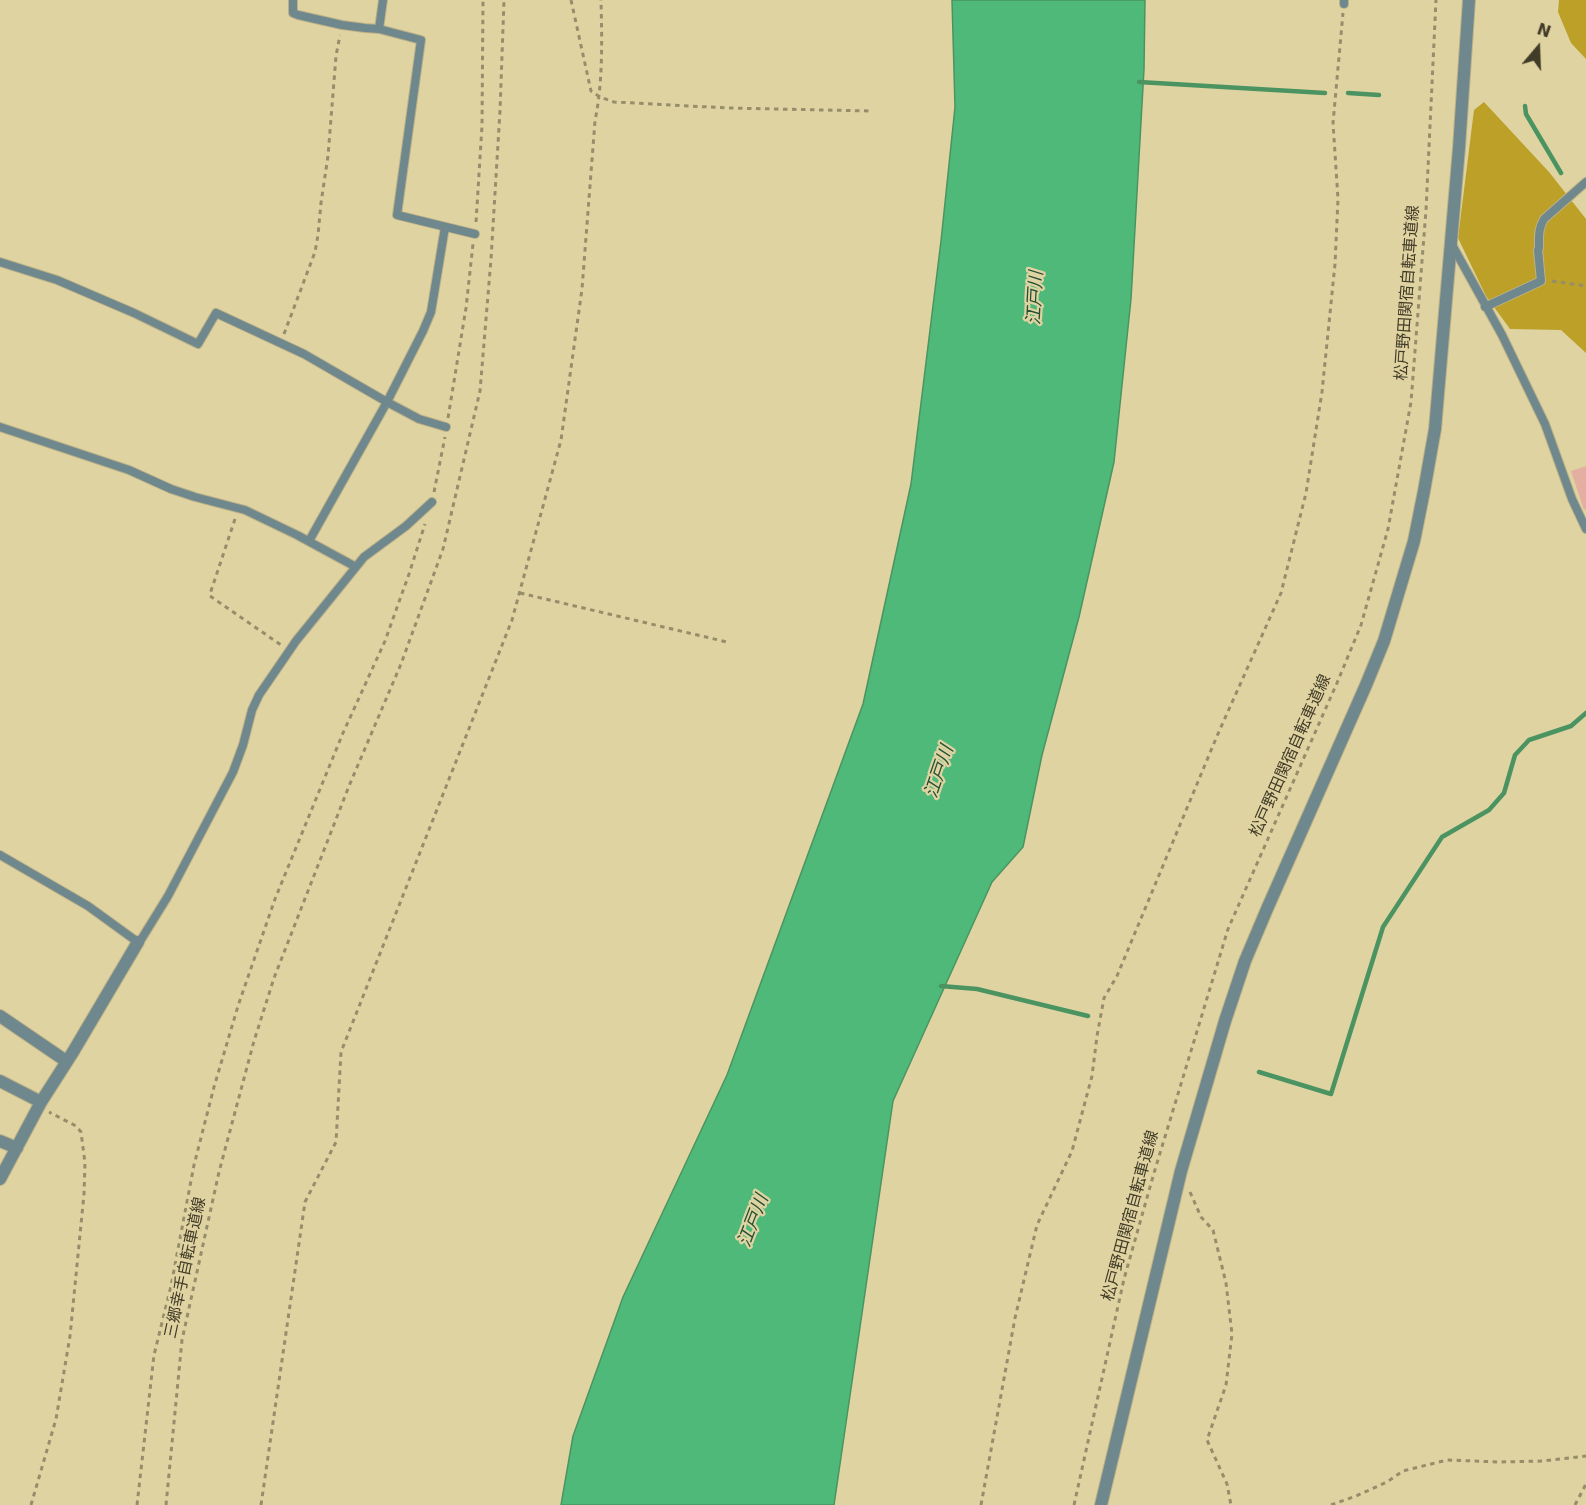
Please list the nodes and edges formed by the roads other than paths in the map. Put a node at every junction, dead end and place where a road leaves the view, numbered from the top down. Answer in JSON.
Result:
{"nodes":[{"id":1,"x":292,"y":0,"type":"edge"},
{"id":2,"x":383,"y":0,"type":"edge"},
{"id":3,"x":1469,"y":0,"type":"edge"},
{"id":4,"x":379,"y":29,"type":"junction"},
{"id":5,"x":1586,"y":182,"type":"edge"},
{"id":6,"x":445,"y":227,"type":"junction"},
{"id":7,"x":475,"y":234,"type":"road end"},
{"id":8,"x":1451,"y":242,"type":"junction"},
{"id":9,"x":0,"y":262,"type":"edge"},
{"id":10,"x":1485,"y":307,"type":"junction"},
{"id":11,"x":387,"y":402,"type":"junction"},
{"id":12,"x":446,"y":427,"type":"road end"},
{"id":13,"x":0,"y":428,"type":"edge"},
{"id":14,"x":432,"y":502,"type":"road end"},
{"id":15,"x":1586,"y":529,"type":"edge"},
{"id":16,"x":309,"y":541,"type":"junction"},
{"id":17,"x":356,"y":567,"type":"junction"},
{"id":18,"x":0,"y":855,"type":"edge"},
{"id":19,"x":138,"y":942,"type":"junction"},
{"id":20,"x":0,"y":1016,"type":"edge"},
{"id":21,"x":66,"y":1061,"type":"junction"},
{"id":22,"x":0,"y":1081,"type":"edge"},
{"id":23,"x":40,"y":1105,"type":"junction"},
{"id":24,"x":0,"y":1141,"type":"edge"},
{"id":25,"x":17,"y":1148,"type":"junction"},
{"id":26,"x":0,"y":1179,"type":"edge"},
{"id":27,"x":1101,"y":1505,"type":"edge"}],
"edges":[{"from":1,"to":4,"type":"lane"},
{"from":2,"to":4,"type":"lane"},
{"from":3,"to":8,"type":"street"},
{"from":4,"to":6,"type":"lane"},
{"from":5,"to":10,"type":"lane"},
{"from":6,"to":7,"type":"lane"},
{"from":6,"to":11,"type":"lane"},
{"from":8,"to":10,"type":"lane"},
{"from":8,"to":27,"type":"street"},
{"from":9,"to":11,"type":"lane"},
{"from":10,"to":15,"type":"lane"},
{"from":11,"to":12,"type":"lane"},
{"from":11,"to":16,"type":"lane"},
{"from":13,"to":16,"type":"lane"},
{"from":14,"to":17,"type":"lane"},
{"from":16,"to":17,"type":"lane"},
{"from":17,"to":19,"type":"lane"},
{"from":18,"to":19,"type":"lane"},
{"from":19,"to":21,"type":"street"},
{"from":20,"to":21,"type":"street"},
{"from":21,"to":23,"type":"street"},
{"from":22,"to":23,"type":"street"},
{"from":23,"to":25,"type":"street"},
{"from":24,"to":25,"type":"street"},
{"from":25,"to":26,"type":"street"}]}
